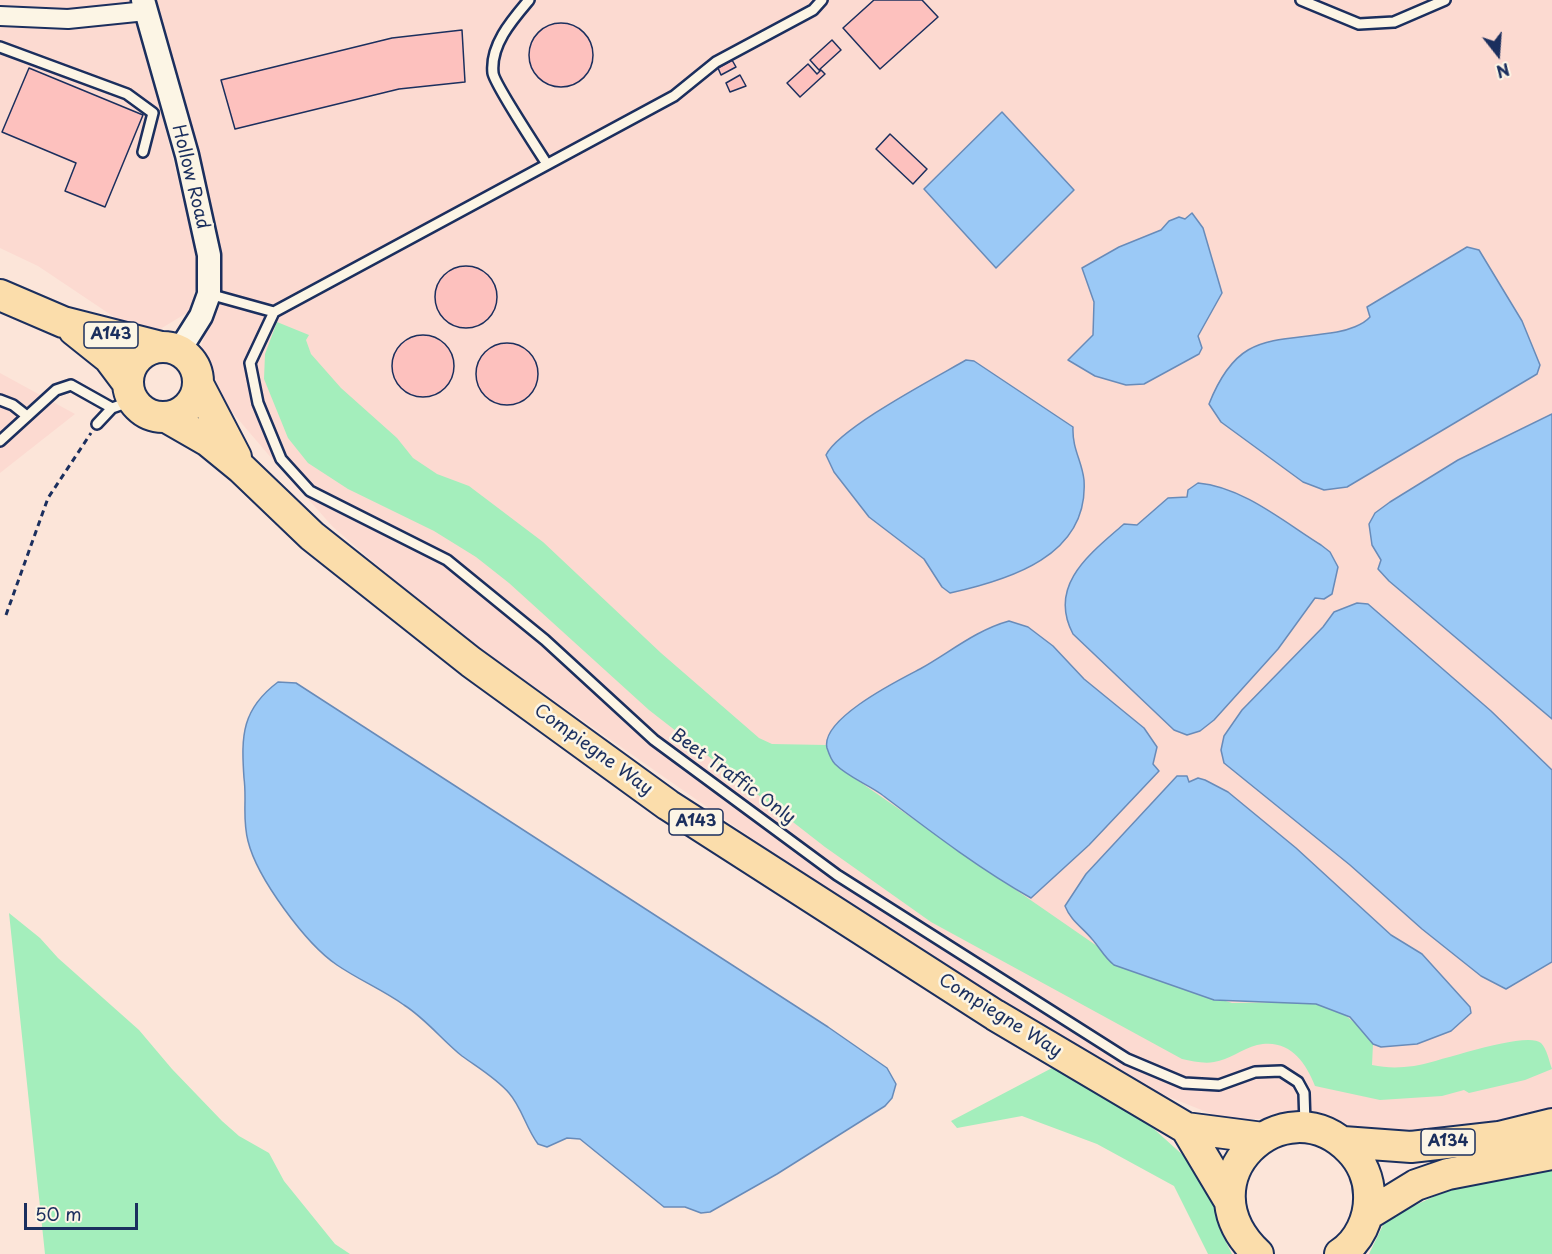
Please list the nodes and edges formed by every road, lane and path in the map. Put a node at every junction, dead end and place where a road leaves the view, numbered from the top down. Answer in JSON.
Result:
{"nodes":[{"id":1,"x":528,"y":0,"type":"edge"},
{"id":2,"x":822,"y":0,"type":"edge"},
{"id":3,"x":1301,"y":0,"type":"edge"},
{"id":4,"x":1445,"y":0,"type":"edge"},
{"id":5,"x":144,"y":6,"type":"edge"},
{"id":6,"x":0,"y":16,"type":"edge"},
{"id":7,"x":0,"y":47,"type":"edge"},
{"id":8,"x":143,"y":152,"type":"dead end"},
{"id":9,"x":547,"y":164,"type":"junction"},
{"id":10,"x":209,"y":294,"type":"junction"},
{"id":11,"x":0,"y":295,"type":"edge"},
{"id":12,"x":274,"y":312,"type":"junction"},
{"id":13,"x":63,"y":322,"type":"junction"},
{"id":14,"x":170,"y":349,"type":"junction"},
{"id":15,"x":198,"y":386,"type":"junction"},
{"id":16,"x":124,"y":397,"type":"junction"},
{"id":17,"x":0,"y":400,"type":"edge"},
{"id":18,"x":27,"y":416,"type":"junction"},
{"id":19,"x":168,"y":418,"type":"junction"},
{"id":20,"x":97,"y":424,"type":"joint"},
{"id":21,"x":0,"y":441,"type":"edge"},
{"id":22,"x":242,"y":468,"type":"junction"},
{"id":23,"x":6,"y":615,"type":"dead end"},
{"id":24,"x":1552,"y":1124,"type":"edge"},
{"id":25,"x":1305,"y":1127,"type":"junction"},
{"id":26,"x":1186,"y":1128,"type":"junction"},
{"id":27,"x":1263,"y":1138,"type":"junction"},
{"id":28,"x":1342,"y":1142,"type":"junction"},
{"id":29,"x":1552,"y":1154,"type":"edge"},
{"id":30,"x":1229,"y":1200,"type":"junction"},
{"id":31,"x":1367,"y":1215,"type":"junction"},
{"id":32,"x":1344,"y":1253,"type":"edge"},
{"id":33,"x":1258,"y":1254,"type":"edge"}],
"edges":[{"from":1,"to":9,"type":"lane"},
{"from":2,"to":9,"type":"lane"},
{"from":3,"to":4,"type":"lane"},
{"from":5,"to":6,"type":"street"},
{"from":5,"to":10,"type":"street","name":"Hollow Road"},
{"from":7,"to":8,"type":"lane"},
{"from":9,"to":12,"type":"lane"},
{"from":10,"to":12,"type":"lane"},
{"from":10,"to":14,"type":"street","name":"Hollow Road"},
{"from":11,"to":13,"type":"highway","number":"A143"},
{"from":12,"to":25,"type":"lane","name":"Beet Traffic Only"},
{"from":13,"to":14,"type":"highway","number":"A143"},
{"from":13,"to":16,"type":"highway","number":"A143"},
{"from":14,"to":15,"type":"highway"},
{"from":14,"to":16,"type":"highway"},
{"from":15,"to":19,"type":"highway"},
{"from":15,"to":22,"type":"highway","name":"Compiegne Way","number":"A143"},
{"from":16,"to":18,"type":"lane"},
{"from":16,"to":19,"type":"highway"},
{"from":16,"to":20,"type":"lane"},
{"from":17,"to":18,"type":"lane"},
{"from":18,"to":21,"type":"lane"},
{"from":19,"to":22,"type":"highway","name":"Compiegne Way","number":"A143"},
{"from":20,"to":23,"type":"path"},
{"from":22,"to":26,"type":"highway","name":"Compiegne Way","number":"A143"},
{"from":24,"to":28,"type":"highway","number":"A134"},
{"from":25,"to":27,"type":"highway"},
{"from":25,"to":28,"type":"highway"},
{"from":26,"to":27,"type":"highway","name":"Compiegne Way","number":"A143"},
{"from":26,"to":30,"type":"highway","name":"Compiegne Way","number":"A143"},
{"from":27,"to":30,"type":"highway"},
{"from":28,"to":31,"type":"highway"},
{"from":29,"to":31,"type":"highway","number":"A134"},
{"from":30,"to":33,"type":"highway"},
{"from":31,"to":32,"type":"highway"}]}
